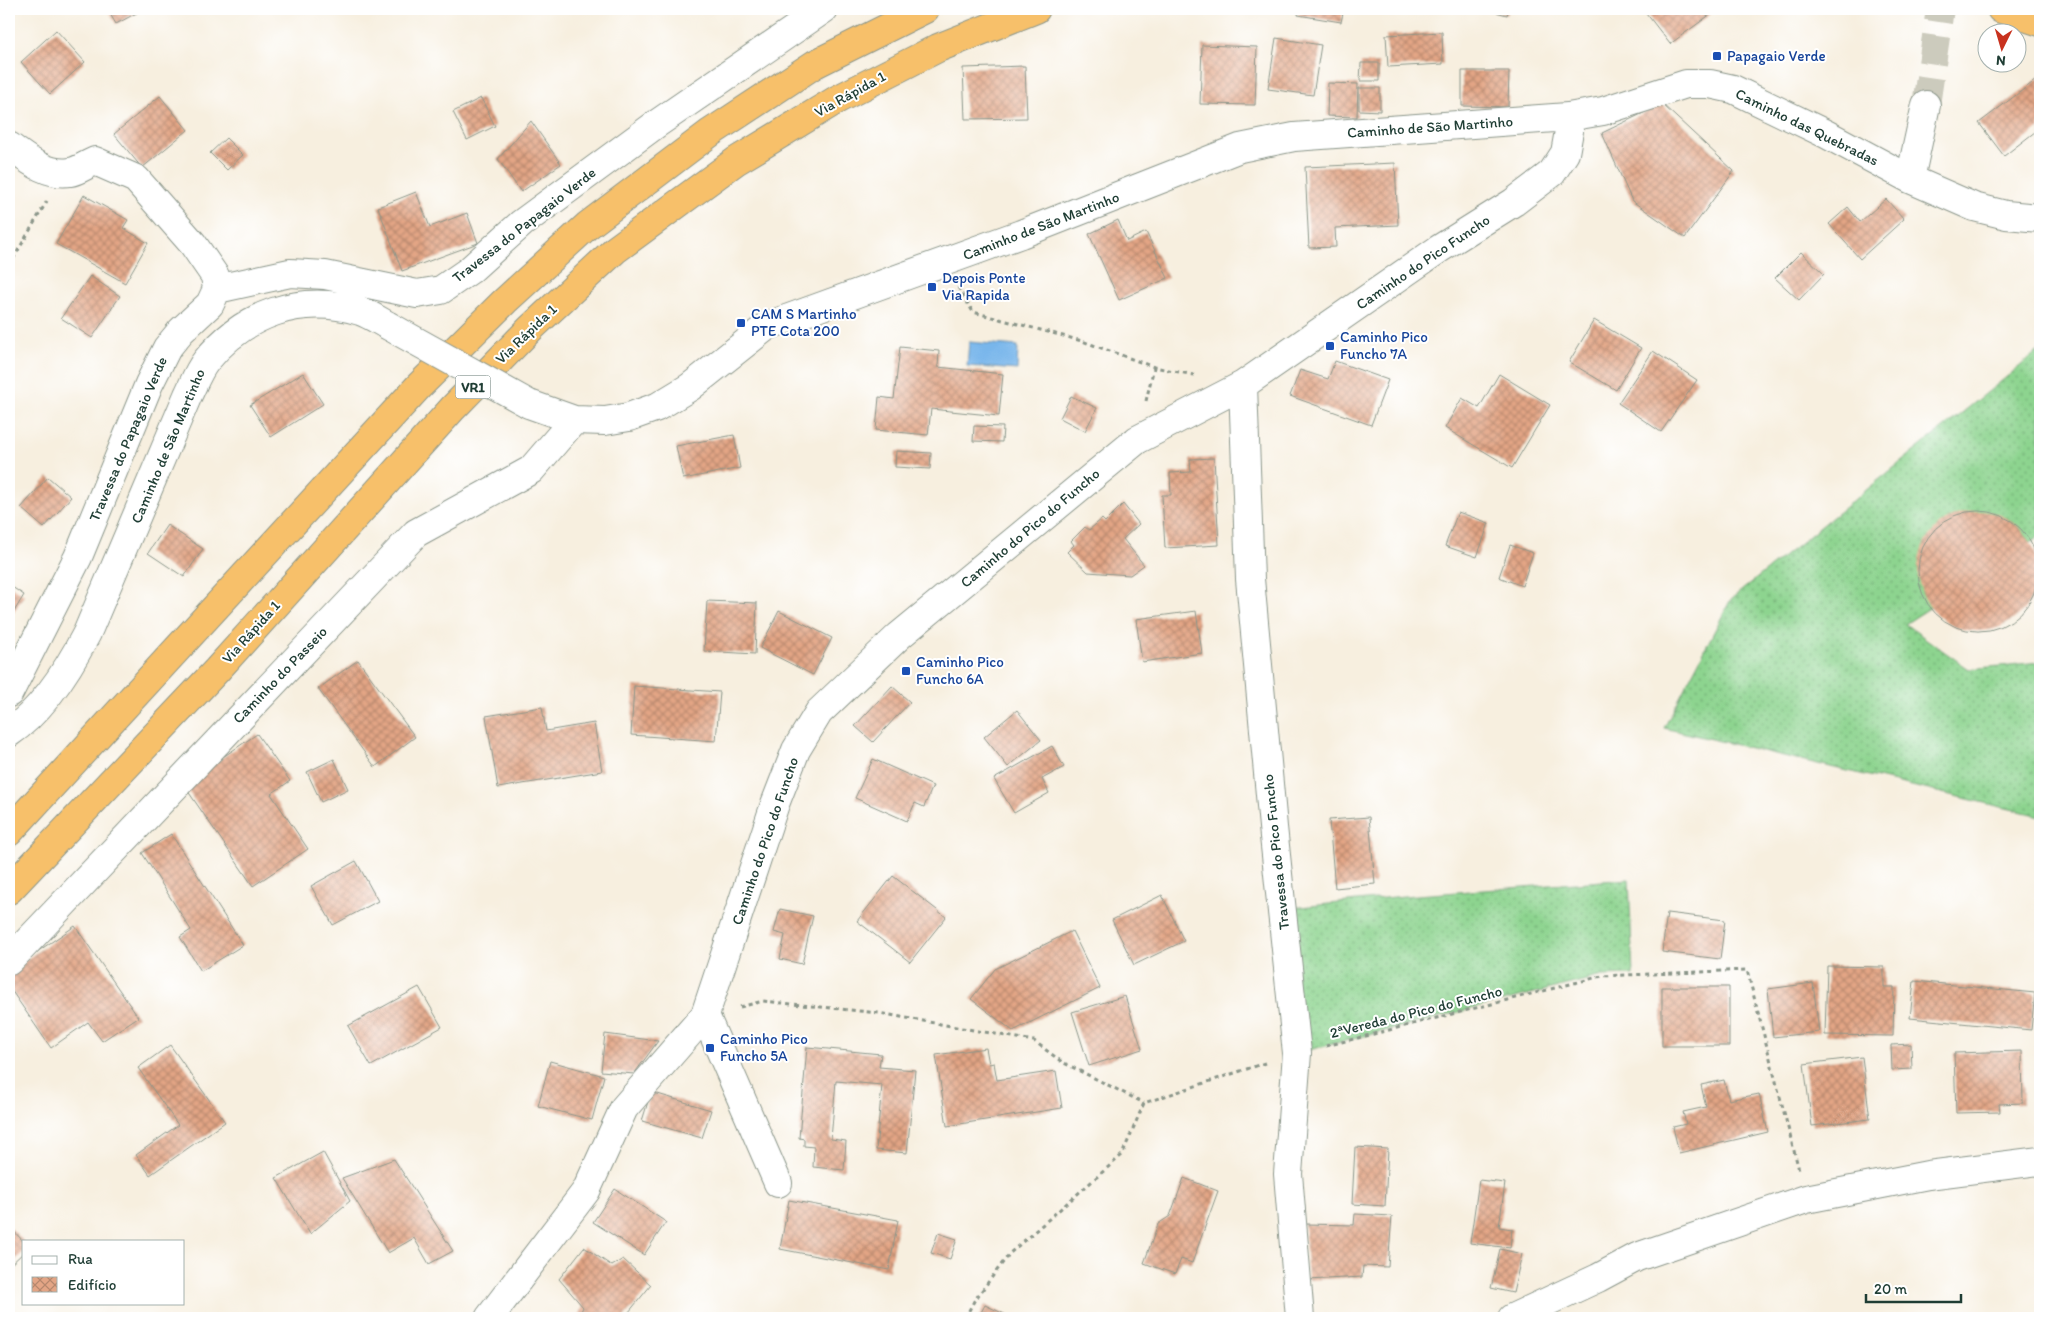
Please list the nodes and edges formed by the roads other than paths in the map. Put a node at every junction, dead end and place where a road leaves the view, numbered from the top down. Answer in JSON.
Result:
{"nodes":[{"id":1,"x":824,"y":9,"type":"edge"},
{"id":2,"x":925,"y":9,"type":"edge"},
{"id":3,"x":1036,"y":9,"type":"edge"},
{"id":4,"x":2001,"y":9,"type":"edge"},
{"id":5,"x":2040,"y":22,"type":"edge"},
{"id":6,"x":1926,"y":105,"type":"tunnel mouth"},
{"id":7,"x":1568,"y":117,"type":"junction"},
{"id":8,"x":9,"y":146,"type":"edge"},
{"id":9,"x":1910,"y":179,"type":"junction"},
{"id":10,"x":2040,"y":218,"type":"edge"},
{"id":11,"x":217,"y":288,"type":"junction"},
{"id":12,"x":1243,"y":385,"type":"junction"},
{"id":13,"x":574,"y":420,"type":"junction"},
{"id":14,"x":9,"y":693,"type":"edge"},
{"id":15,"x":9,"y":733,"type":"edge"},
{"id":16,"x":9,"y":832,"type":"edge"},
{"id":17,"x":9,"y":890,"type":"edge"},
{"id":18,"x":9,"y":961,"type":"edge"},
{"id":19,"x":706,"y":1015,"type":"junction"},
{"id":20,"x":2040,"y":1161,"type":"edge"},
{"id":21,"x":778,"y":1183,"type":"dead end"},
{"id":22,"x":489,"y":1318,"type":"edge"},
{"id":23,"x":1300,"y":1318,"type":"edge"},
{"id":24,"x":1512,"y":1318,"type":"edge"}],
"edges":[{"from":1,"to":11,"type":"street","name":"Travessa do Papagaio Verde"},
{"from":2,"to":16,"type":"highway","number":"VR1"},
{"from":3,"to":17,"type":"highway","name":"Via Rápida 1","number":"VR1"},
{"from":4,"to":5,"type":"highway"},
{"from":6,"to":9,"type":"street"},
{"from":7,"to":9,"type":"street","name":"Caminho das Quebradas"},
{"from":7,"to":12,"type":"street","name":"Caminho do Pico Funcho"},
{"from":7,"to":13,"type":"street","name":"Caminho de São Martinho"},
{"from":8,"to":11,"type":"street"},
{"from":9,"to":10,"type":"street","name":"Caminho das Quebradas"},
{"from":11,"to":14,"type":"street","name":"Travessa do Papagaio Verde"},
{"from":12,"to":19,"type":"street","name":"Caminho do Pico do Funcho"},
{"from":12,"to":23,"type":"street","name":"Travessa do Pico Funcho"},
{"from":13,"to":15,"type":"street","name":"Caminho de São Martinho","bridge":true},
{"from":13,"to":18,"type":"street","name":"Caminho do Passeio"},
{"from":19,"to":21,"type":"street"},
{"from":19,"to":22,"type":"street","name":"Caminho do Pico do Funcho"},
{"from":20,"to":24,"type":"street"}]}
